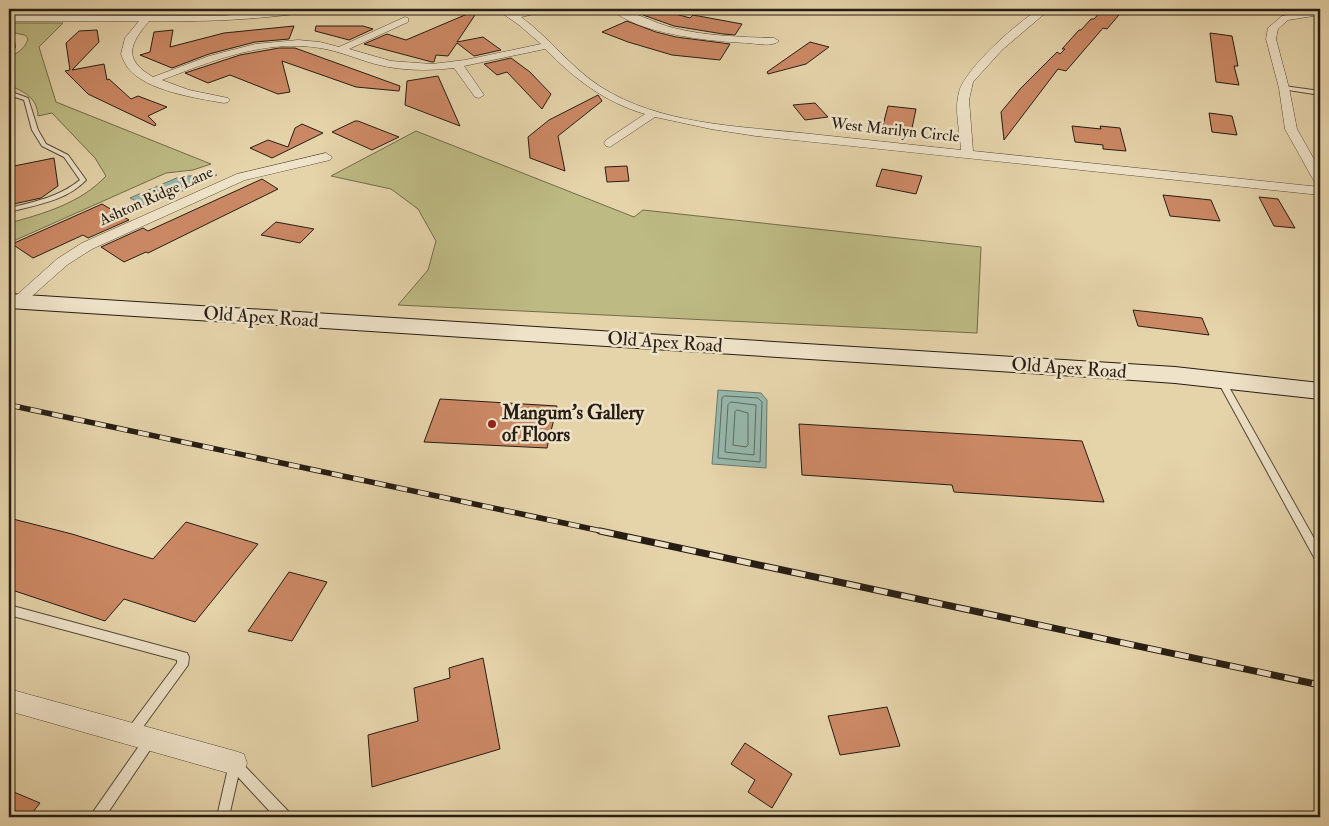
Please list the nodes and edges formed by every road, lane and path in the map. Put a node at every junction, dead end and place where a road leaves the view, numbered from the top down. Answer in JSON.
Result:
{"nodes":[{"id":1,"x":79,"y":9,"type":"edge"},
{"id":2,"x":310,"y":9,"type":"edge"},
{"id":3,"x":501,"y":9,"type":"edge"},
{"id":4,"x":545,"y":9,"type":"edge"},
{"id":5,"x":616,"y":9,"type":"edge"},
{"id":6,"x":1046,"y":9,"type":"edge"},
{"id":7,"x":1320,"y":12,"type":"edge"},
{"id":8,"x":514,"y":16,"type":"junction"},
{"id":9,"x":9,"y":18,"type":"edge"},
{"id":10,"x":65,"y":18,"type":"junction"},
{"id":11,"x":146,"y":19,"type":"junction"},
{"id":12,"x":405,"y":20,"type":"dead end"},
{"id":13,"x":9,"y":41,"type":"edge"},
{"id":14,"x":774,"y":42,"type":"dead end"},
{"id":15,"x":546,"y":46,"type":"junction"},
{"id":16,"x":340,"y":50,"type":"junction"},
{"id":17,"x":9,"y":52,"type":"edge"},
{"id":18,"x":457,"y":64,"type":"junction"},
{"id":19,"x":151,"y":81,"type":"junction"},
{"id":20,"x":1284,"y":88,"type":"junction"},
{"id":21,"x":9,"y":93,"type":"edge"},
{"id":22,"x":1320,"y":93,"type":"edge"},
{"id":23,"x":479,"y":95,"type":"dead end"},
{"id":24,"x":224,"y":100,"type":"dead end"},
{"id":25,"x":654,"y":113,"type":"junction"},
{"id":26,"x":610,"y":143,"type":"dead end"},
{"id":27,"x":967,"y":154,"type":"junction"},
{"id":28,"x":326,"y":157,"type":"dead end"},
{"id":29,"x":1320,"y":180,"type":"edge"},
{"id":30,"x":1320,"y":190,"type":"edge"},
{"id":31,"x":9,"y":210,"type":"edge"},
{"id":32,"x":13,"y":302,"type":"edge"},
{"id":33,"x":1221,"y":380,"type":"junction"},
{"id":34,"x":1320,"y":391,"type":"edge"},
{"id":35,"x":1320,"y":558,"type":"edge"},
{"id":36,"x":9,"y":610,"type":"edge"},
{"id":37,"x":11,"y":704,"type":"edge"},
{"id":38,"x":140,"y":737,"type":"junction"},
{"id":39,"x":235,"y":763,"type":"junction"},
{"id":40,"x":98,"y":817,"type":"edge"},
{"id":41,"x":225,"y":817,"type":"edge"},
{"id":42,"x":284,"y":817,"type":"edge"}],
"edges":[{"from":1,"to":10,"type":"street"},
{"from":2,"to":11,"type":"street"},
{"from":3,"to":8,"type":"street","name":"West Marilyn Circle"},
{"from":4,"to":8,"type":"street"},
{"from":5,"to":14,"type":"street"},
{"from":6,"to":27,"type":"street"},
{"from":7,"to":20,"type":"street"},
{"from":8,"to":15,"type":"street","name":"West Marilyn Circle"},
{"from":9,"to":10,"type":"street"},
{"from":10,"to":11,"type":"street"},
{"from":11,"to":19,"type":"street"},
{"from":12,"to":16,"type":"street"},
{"from":13,"to":17,"type":"lane"},
{"from":15,"to":18,"type":"street"},
{"from":15,"to":25,"type":"street","name":"West Marilyn Circle"},
{"from":16,"to":18,"type":"street"},
{"from":16,"to":19,"type":"street"},
{"from":18,"to":23,"type":"street"},
{"from":19,"to":24,"type":"street"},
{"from":20,"to":22,"type":"lane"},
{"from":20,"to":29,"type":"street"},
{"from":21,"to":31,"type":"lane"},
{"from":25,"to":26,"type":"street"},
{"from":25,"to":27,"type":"street","name":"West Marilyn Circle"},
{"from":27,"to":30,"type":"street","name":"West Marilyn Circle"},
{"from":28,"to":32,"type":"street","name":"Ashton Ridge Lane"},
{"from":32,"to":33,"type":"main road","name":"Old Apex Road"},
{"from":33,"to":34,"type":"main road","name":"Old Apex Road"},
{"from":33,"to":35,"type":"lane"},
{"from":36,"to":38,"type":"lane"},
{"from":37,"to":38,"type":"street"},
{"from":38,"to":39,"type":"street"},
{"from":38,"to":40,"type":"lane"},
{"from":39,"to":41,"type":"lane"},
{"from":39,"to":42,"type":"lane"}]}
